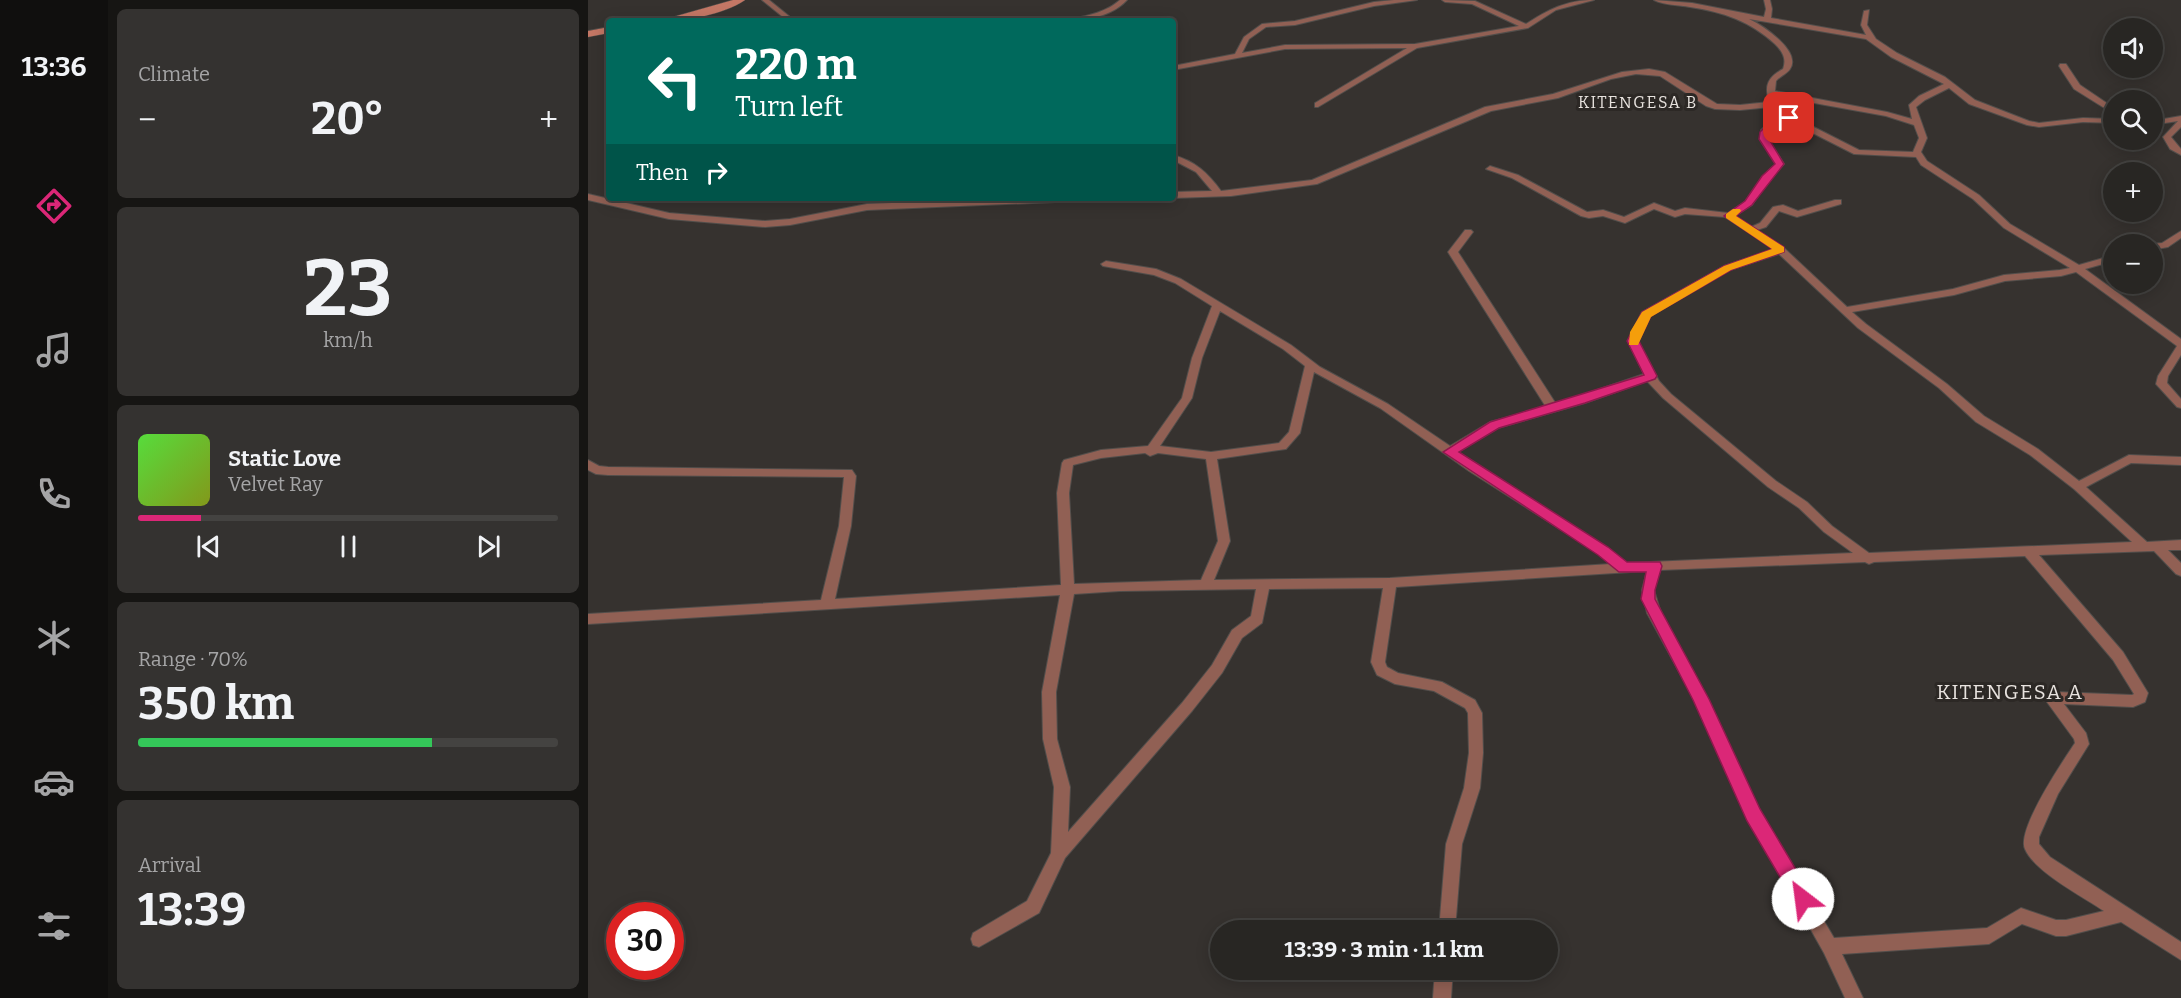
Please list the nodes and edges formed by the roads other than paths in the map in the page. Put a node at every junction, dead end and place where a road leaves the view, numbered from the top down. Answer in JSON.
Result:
{"nodes":[{"id":1,"x":741,"y":0,"type":"edge"},
{"id":2,"x":764,"y":0,"type":"edge"},
{"id":3,"x":1124,"y":0,"type":"edge"},
{"id":4,"x":1414,"y":0,"type":"edge"},
{"id":5,"x":1445,"y":0,"type":"edge"},
{"id":6,"x":1591,"y":0,"type":"edge"},
{"id":7,"x":1657,"y":0,"type":"edge"},
{"id":8,"x":1767,"y":0,"type":"edge"},
{"id":9,"x":1577,"y":1,"type":"edge"},
{"id":10,"x":1867,"y":11,"type":"dead end"},
{"id":11,"x":1739,"y":15,"type":"junction"},
{"id":12,"x":676,"y":18,"type":"edge"},
{"id":13,"x":788,"y":18,"type":"edge"},
{"id":14,"x":1075,"y":18,"type":"edge"},
{"id":15,"x":1767,"y":20,"type":"junction"},
{"id":16,"x":1526,"y":27,"type":"junction"},
{"id":17,"x":606,"y":31,"type":"edge"},
{"id":18,"x":588,"y":34,"type":"edge"},
{"id":19,"x":1873,"y":39,"type":"junction"},
{"id":20,"x":1415,"y":46,"type":"junction"},
{"id":21,"x":1238,"y":54,"type":"junction"},
{"id":22,"x":2063,"y":66,"type":"dead end"},
{"id":23,"x":1176,"y":67,"type":"edge"},
{"id":24,"x":1949,"y":85,"type":"junction"},
{"id":25,"x":1772,"y":93,"type":"junction"},
{"id":26,"x":1773,"y":104,"type":"junction"},
{"id":27,"x":1318,"y":105,"type":"dead end"},
{"id":28,"x":2103,"y":105,"type":"edge"},
{"id":29,"x":1784,"y":114,"type":"junction"},
{"id":30,"x":2181,"y":120,"type":"edge"},
{"id":31,"x":2103,"y":121,"type":"edge"},
{"id":32,"x":2163,"y":122,"type":"edge"},
{"id":33,"x":1917,"y":123,"type":"junction"},
{"id":34,"x":2181,"y":153,"type":"edge"},
{"id":35,"x":1918,"y":155,"type":"junction"},
{"id":36,"x":1176,"y":158,"type":"edge"},
{"id":37,"x":1490,"y":169,"type":"dead end"},
{"id":38,"x":1218,"y":193,"type":"junction"},
{"id":39,"x":1176,"y":195,"type":"edge"},
{"id":40,"x":588,"y":197,"type":"edge"},
{"id":41,"x":1007,"y":201,"type":"edge"},
{"id":42,"x":1838,"y":202,"type":"dead end"},
{"id":43,"x":1730,"y":216,"type":"junction"},
{"id":44,"x":1750,"y":230,"type":"junction"},
{"id":45,"x":1468,"y":232,"type":"dead end"},
{"id":46,"x":2181,"y":234,"type":"edge"},
{"id":47,"x":2163,"y":245,"type":"edge"},
{"id":48,"x":1780,"y":250,"type":"junction"},
{"id":49,"x":2103,"y":261,"type":"edge"},
{"id":50,"x":1106,"y":264,"type":"dead end"},
{"id":51,"x":2079,"y":269,"type":"junction"},
{"id":52,"x":1217,"y":304,"type":"junction"},
{"id":53,"x":1844,"y":310,"type":"junction"},
{"id":54,"x":2181,"y":346,"type":"edge"},
{"id":55,"x":1311,"y":365,"type":"junction"},
{"id":56,"x":1650,"y":376,"type":"junction"},
{"id":57,"x":2181,"y":405,"type":"edge"},
{"id":58,"x":1553,"y":408,"type":"junction"},
{"id":59,"x":1150,"y":452,"type":"junction"},
{"id":60,"x":1449,"y":452,"type":"junction"},
{"id":61,"x":1211,"y":456,"type":"junction"},
{"id":62,"x":2181,"y":461,"type":"edge"},
{"id":63,"x":588,"y":464,"type":"edge"},
{"id":64,"x":2078,"y":486,"type":"junction"},
{"id":65,"x":2181,"y":545,"type":"edge"},
{"id":66,"x":2151,"y":546,"type":"junction"},
{"id":67,"x":2030,"y":553,"type":"junction"},
{"id":68,"x":1869,"y":559,"type":"junction"},
{"id":69,"x":1655,"y":566,"type":"junction"},
{"id":70,"x":1624,"y":568,"type":"junction"},
{"id":71,"x":2181,"y":571,"type":"edge"},
{"id":72,"x":1390,"y":583,"type":"junction"},
{"id":73,"x":1264,"y":584,"type":"junction"},
{"id":74,"x":1205,"y":585,"type":"junction"},
{"id":75,"x":1068,"y":589,"type":"junction"},
{"id":76,"x":827,"y":603,"type":"junction"},
{"id":77,"x":588,"y":619,"type":"edge"},
{"id":78,"x":1059,"y":853,"type":"junction"},
{"id":79,"x":2123,"y":914,"type":"junction"},
{"id":80,"x":1448,"y":920,"type":"edge"},
{"id":81,"x":979,"y":939,"type":"dead end"},
{"id":82,"x":1830,"y":946,"type":"junction"},
{"id":83,"x":2181,"y":952,"type":"edge"},
{"id":84,"x":1443,"y":980,"type":"edge"},
{"id":85,"x":1442,"y":998,"type":"edge"},
{"id":86,"x":1854,"y":998,"type":"edge"}],
"edges":[{"from":1,"to":12,"type":"street"},
{"from":2,"to":13,"type":"street"},
{"from":3,"to":14,"type":"street"},
{"from":4,"to":21,"type":"street"},
{"from":5,"to":16,"type":"street"},
{"from":6,"to":9,"type":"street"},
{"from":7,"to":11,"type":"street"},
{"from":8,"to":15,"type":"street"},
{"from":9,"to":16,"type":"street"},
{"from":10,"to":19,"type":"street"},
{"from":11,"to":15,"type":"street"},
{"from":11,"to":25,"type":"street"},
{"from":15,"to":19,"type":"street"},
{"from":16,"to":20,"type":"street"},
{"from":17,"to":18,"type":"street"},
{"from":19,"to":24,"type":"street"},
{"from":20,"to":21,"type":"street"},
{"from":20,"to":27,"type":"street"},
{"from":21,"to":23,"type":"street"},
{"from":22,"to":28,"type":"street"},
{"from":24,"to":31,"type":"street"},
{"from":24,"to":33,"type":"street"},
{"from":25,"to":26,"type":"street"},
{"from":25,"to":33,"type":"street"},
{"from":26,"to":29,"type":"street"},
{"from":26,"to":38,"type":"street"},
{"from":29,"to":35,"type":"street"},
{"from":29,"to":43,"type":"street"},
{"from":30,"to":32,"type":"street"},
{"from":30,"to":34,"type":"street"},
{"from":33,"to":35,"type":"street"},
{"from":35,"to":51,"type":"street"},
{"from":36,"to":38,"type":"street"},
{"from":37,"to":43,"type":"street"},
{"from":38,"to":39,"type":"street"},
{"from":40,"to":41,"type":"street"},
{"from":42,"to":44,"type":"street"},
{"from":43,"to":44,"type":"street"},
{"from":44,"to":48,"type":"street"},
{"from":45,"to":58,"type":"street"},
{"from":46,"to":47,"type":"street"},
{"from":48,"to":53,"type":"street"},
{"from":48,"to":56,"type":"street"},
{"from":49,"to":51,"type":"street"},
{"from":50,"to":52,"type":"street"},
{"from":51,"to":53,"type":"street"},
{"from":51,"to":54,"type":"street"},
{"from":52,"to":55,"type":"street"},
{"from":52,"to":59,"type":"street"},
{"from":53,"to":64,"type":"street"},
{"from":54,"to":57,"type":"street"},
{"from":55,"to":60,"type":"street"},
{"from":55,"to":61,"type":"street"},
{"from":56,"to":58,"type":"street"},
{"from":56,"to":68,"type":"street"},
{"from":58,"to":60,"type":"street"},
{"from":59,"to":61,"type":"street"},
{"from":59,"to":75,"type":"street"},
{"from":60,"to":70,"type":"street"},
{"from":61,"to":74,"type":"street"},
{"from":62,"to":64,"type":"street"},
{"from":63,"to":76,"type":"street"},
{"from":64,"to":66,"type":"street"},
{"from":65,"to":66,"type":"street"},
{"from":66,"to":67,"type":"street"},
{"from":66,"to":71,"type":"street"},
{"from":67,"to":68,"type":"street"},
{"from":67,"to":79,"type":"street"},
{"from":68,"to":69,"type":"street"},
{"from":69,"to":70,"type":"street"},
{"from":69,"to":82,"type":"street"},
{"from":70,"to":72,"type":"street"},
{"from":72,"to":73,"type":"street"},
{"from":72,"to":80,"type":"street"},
{"from":73,"to":74,"type":"street"},
{"from":73,"to":78,"type":"street"},
{"from":74,"to":75,"type":"street"},
{"from":75,"to":76,"type":"street"},
{"from":75,"to":78,"type":"street"},
{"from":76,"to":77,"type":"street"},
{"from":78,"to":81,"type":"street"},
{"from":79,"to":82,"type":"street"},
{"from":79,"to":83,"type":"street"},
{"from":82,"to":86,"type":"street"},
{"from":84,"to":85,"type":"street"}]}
